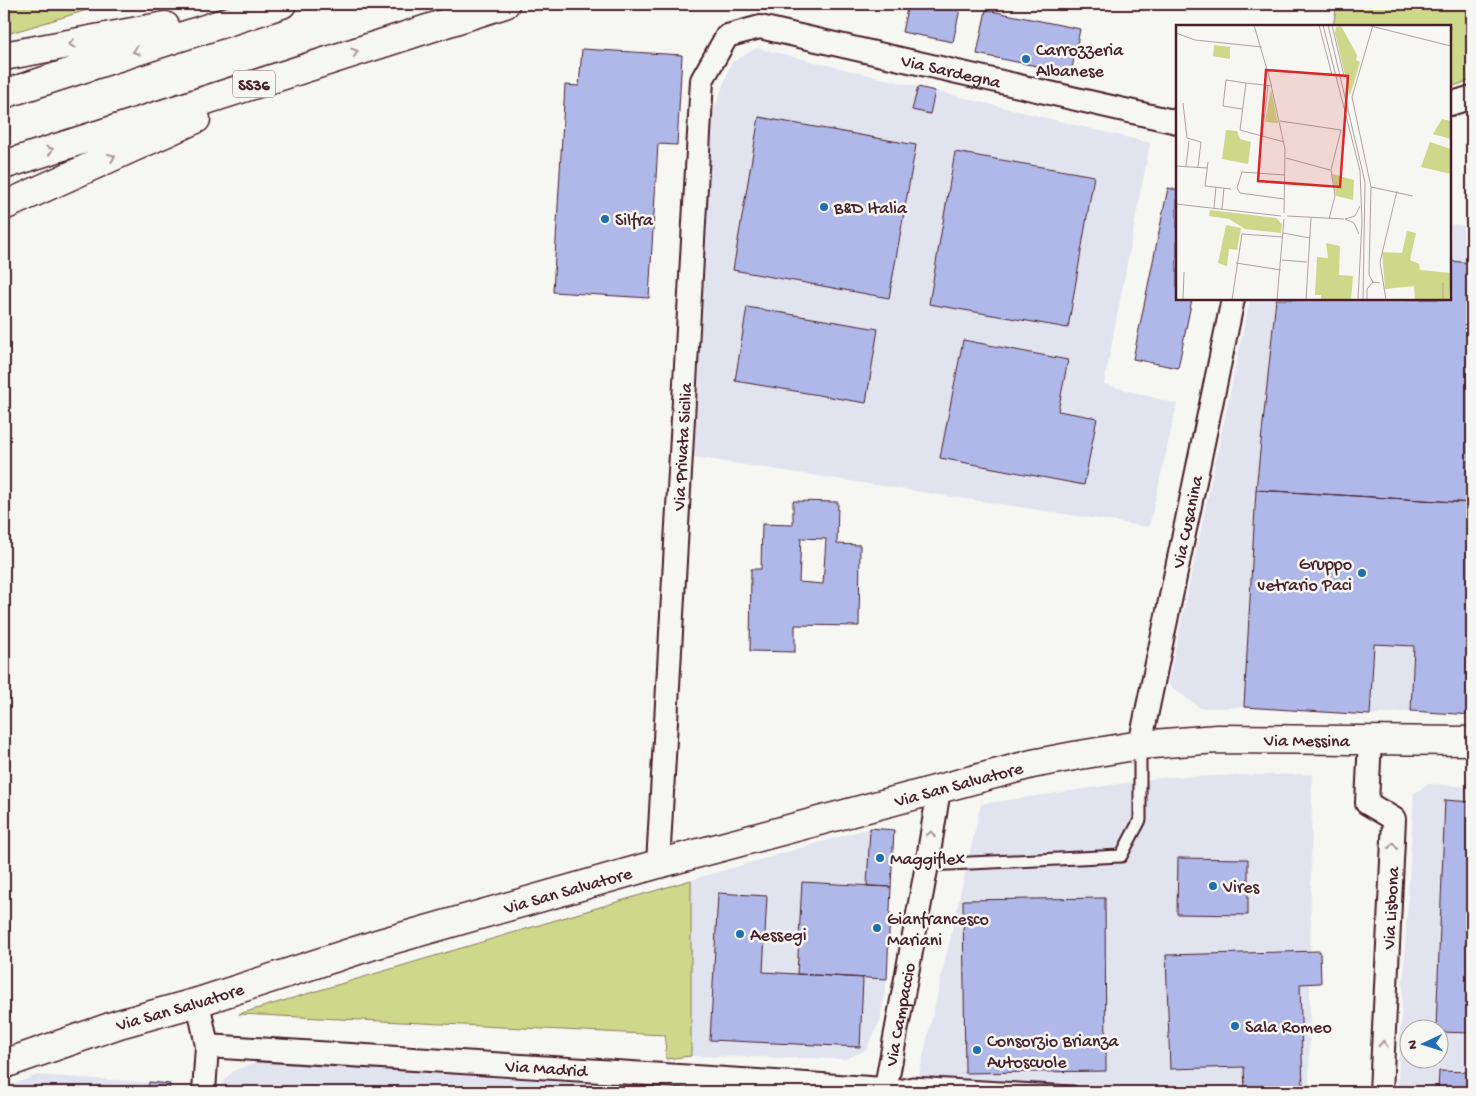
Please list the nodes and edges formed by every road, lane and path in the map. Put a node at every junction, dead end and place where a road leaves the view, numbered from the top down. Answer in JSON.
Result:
{"nodes":[{"id":1,"x":505,"y":4,"type":"edge"},
{"id":2,"x":278,"y":5,"type":"edge"},
{"id":3,"x":727,"y":36,"type":"joint"},
{"id":4,"x":4,"y":56,"type":"edge"},
{"id":5,"x":315,"y":65,"type":"junction"},
{"id":6,"x":4,"y":94,"type":"edge"},
{"id":7,"x":1472,"y":97,"type":"edge"},
{"id":8,"x":1451,"y":104,"type":"edge"},
{"id":9,"x":1176,"y":122,"type":"edge"},
{"id":10,"x":4,"y":165,"type":"edge"},
{"id":11,"x":4,"y":206,"type":"edge"},
{"id":12,"x":1233,"y":300,"type":"edge"},
{"id":13,"x":1370,"y":739,"type":"junction"},
{"id":14,"x":1472,"y":741,"type":"edge"},
{"id":15,"x":1140,"y":745,"type":"junction"},
{"id":16,"x":939,"y":789,"type":"junction"},
{"id":17,"x":658,"y":864,"type":"junction"},
{"id":18,"x":927,"y":865,"type":"junction"},
{"id":19,"x":198,"y":1002,"type":"junction"},
{"id":20,"x":207,"y":1046,"type":"junction"},
{"id":21,"x":4,"y":1064,"type":"edge"},
{"id":22,"x":885,"y":1090,"type":"edge"},
{"id":23,"x":204,"y":1092,"type":"edge"},
{"id":24,"x":1073,"y":1092,"type":"edge"},
{"id":25,"x":1381,"y":1092,"type":"edge"}],
"edges":[{"from":5,"to":1,"type":"main road","number":"SS36","one_way":true},
{"from":2,"to":4,"type":"main road","one_way":true},
{"from":2,"to":6,"type":"main road","one_way":true},
{"from":3,"to":9,"type":"street","name":"Via Sardegna"},
{"from":3,"to":17,"type":"street","name":"Via Privata Sicilia"},
{"from":10,"to":5,"type":"main road","number":"SS36","one_way":true},
{"from":11,"to":5,"type":"main road","one_way":true},
{"from":7,"to":8,"type":"street"},
{"from":12,"to":15,"type":"street","name":"Via Cusanina"},
{"from":13,"to":14,"type":"main road","name":"Via Messina"},
{"from":13,"to":15,"type":"main road","name":"Via Messina"},
{"from":25,"to":13,"type":"street","name":"Via Lisbona","one_way":true},
{"from":15,"to":16,"type":"main road","name":"Via San Salvatore"},
{"from":15,"to":18,"type":"lane"},
{"from":16,"to":17,"type":"main road","name":"Via San Salvatore"},
{"from":18,"to":16,"type":"street","name":"Via Campaccio","one_way":true},
{"from":17,"to":19,"type":"main road","name":"Via San Salvatore"},
{"from":18,"to":22,"type":"street","name":"Via Campaccio"},
{"from":19,"to":20,"type":"street"},
{"from":19,"to":21,"type":"main road","name":"Via San Salvatore"},
{"from":20,"to":22,"type":"street","name":"Via Madrid"},
{"from":20,"to":23,"type":"street"},
{"from":22,"to":24,"type":"lane"}]}
